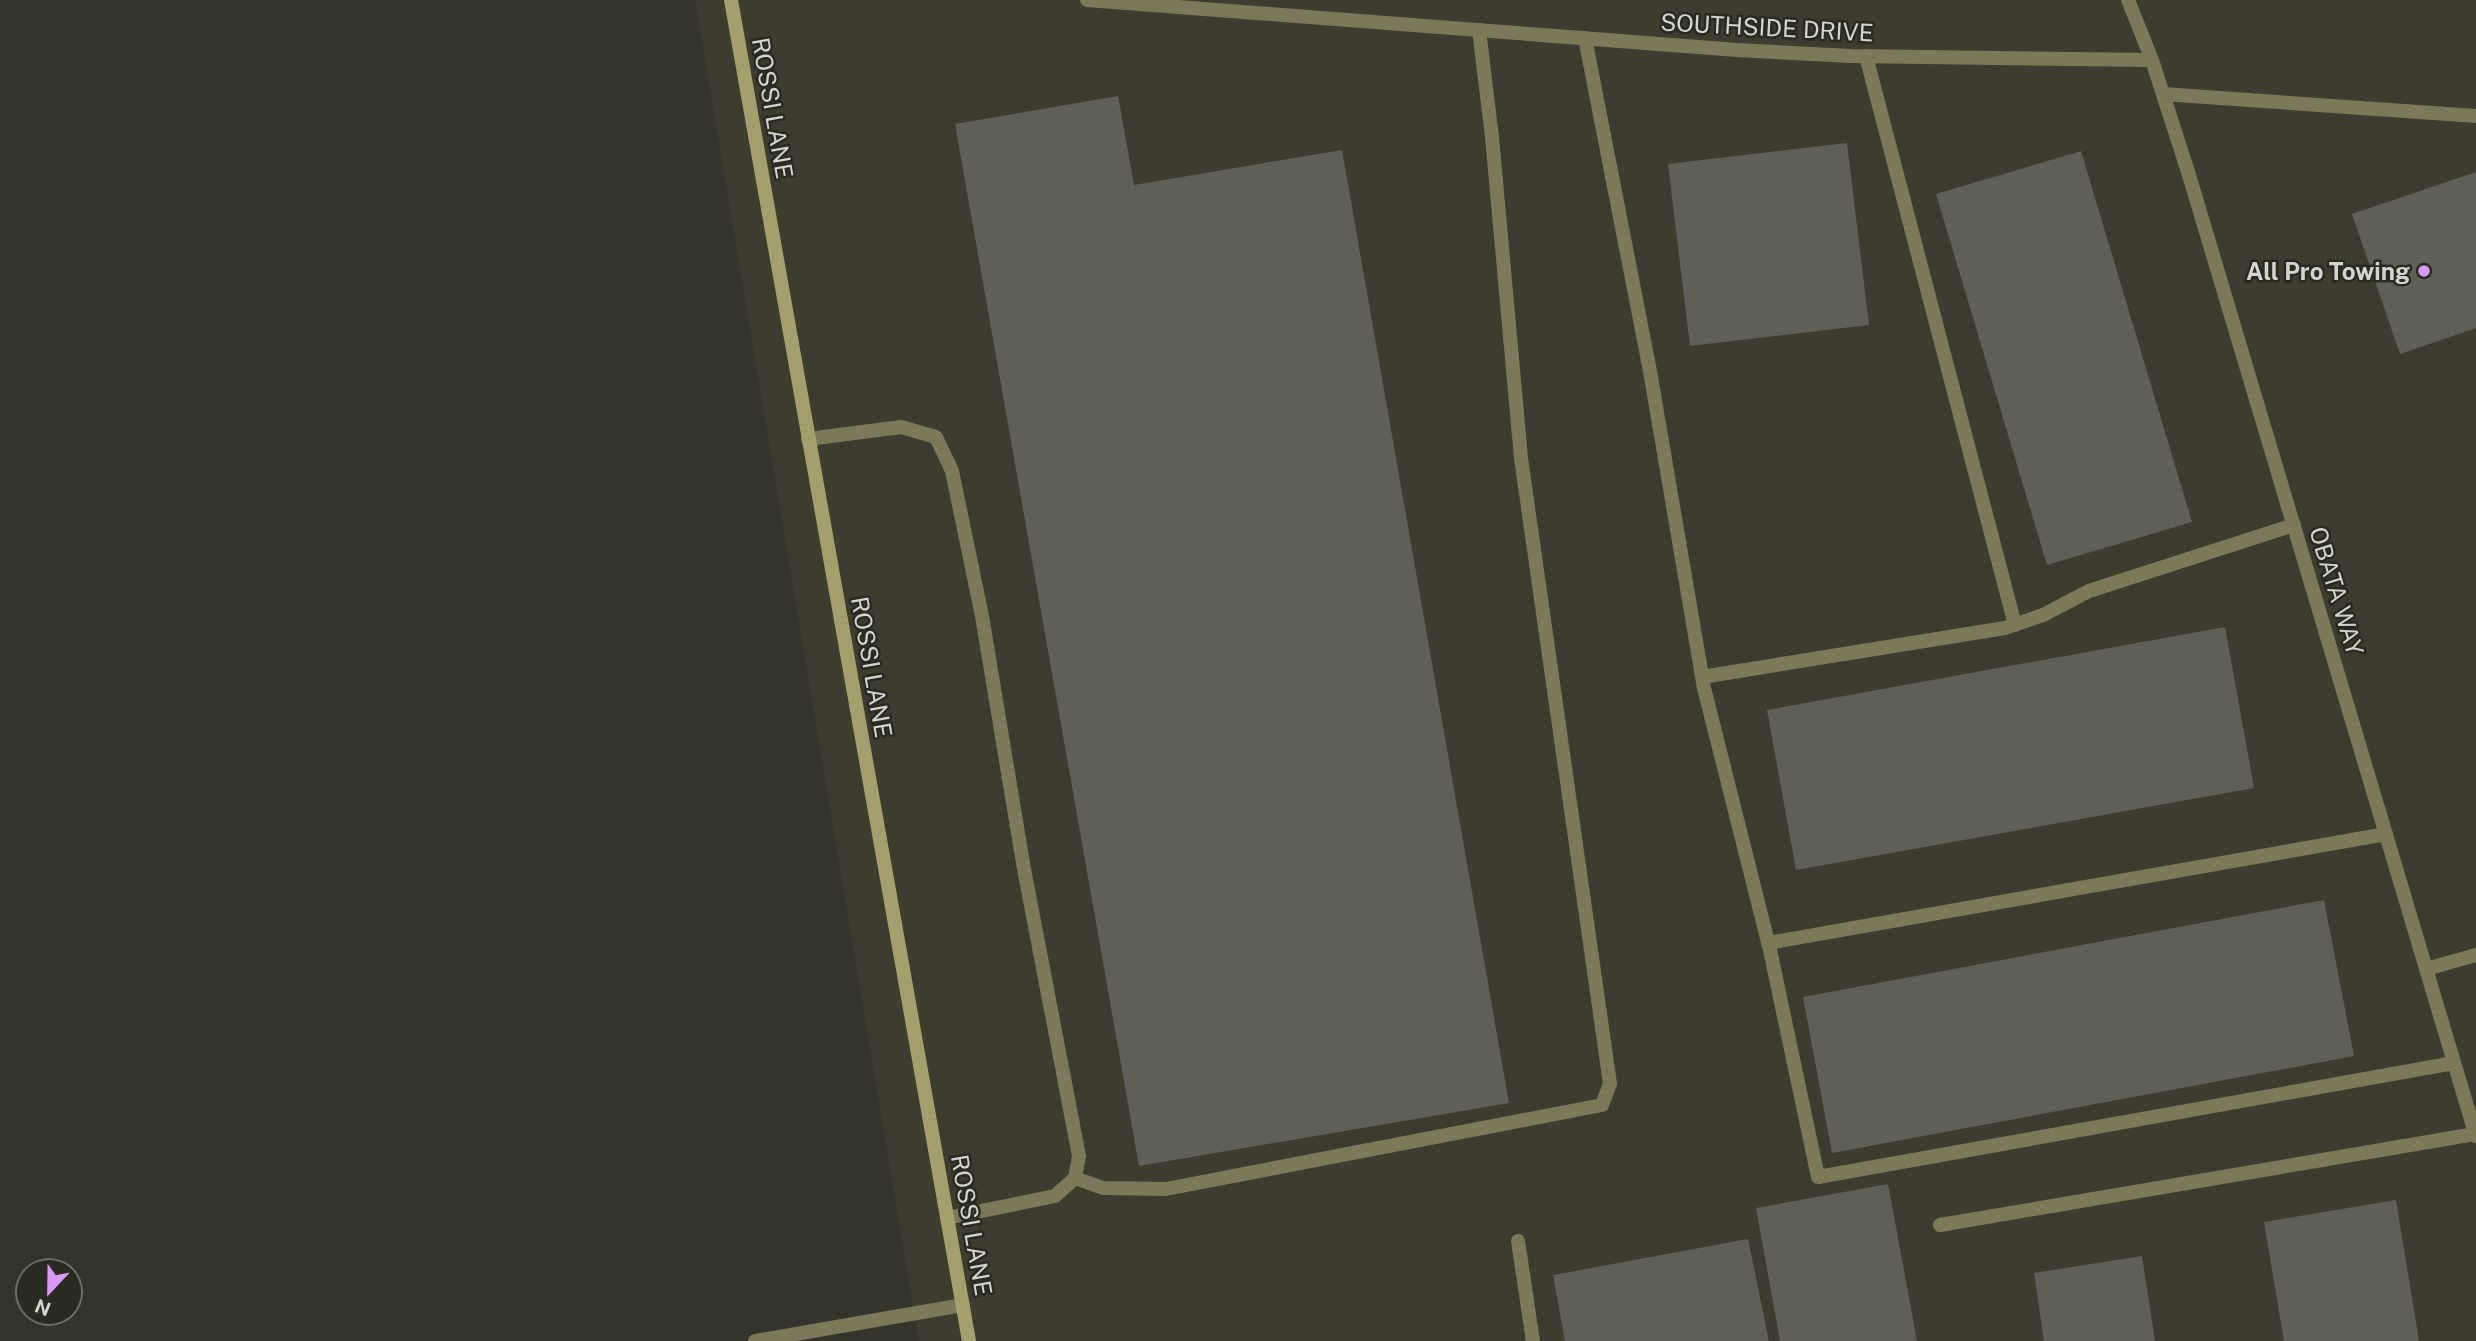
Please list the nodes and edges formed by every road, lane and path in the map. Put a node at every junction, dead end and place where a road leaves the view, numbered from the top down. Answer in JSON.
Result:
{"nodes":[{"id":1,"x":731,"y":0,"type":"edge"},
{"id":2,"x":1087,"y":0,"type":"edge"},
{"id":3,"x":2128,"y":0,"type":"edge"},
{"id":4,"x":1479,"y":30,"type":"junction"},
{"id":5,"x":1585,"y":38,"type":"junction"},
{"id":6,"x":1866,"y":56,"type":"junction"},
{"id":7,"x":2151,"y":60,"type":"junction"},
{"id":8,"x":2163,"y":94,"type":"junction"},
{"id":9,"x":2476,"y":116,"type":"edge"},
{"id":10,"x":808,"y":439,"type":"junction"},
{"id":11,"x":2294,"y":525,"type":"junction"},
{"id":12,"x":2015,"y":625,"type":"junction"},
{"id":13,"x":1702,"y":677,"type":"junction"},
{"id":14,"x":2386,"y":834,"type":"junction"},
{"id":15,"x":1768,"y":943,"type":"junction"},
{"id":16,"x":2476,"y":955,"type":"edge"},
{"id":17,"x":2426,"y":969,"type":"junction"},
{"id":18,"x":2454,"y":1063,"type":"junction"},
{"id":19,"x":2476,"y":1135,"type":"edge"},
{"id":20,"x":1075,"y":1178,"type":"junction"},
{"id":21,"x":947,"y":1218,"type":"junction"},
{"id":22,"x":1940,"y":1225,"type":"dead end"},
{"id":23,"x":1518,"y":1241,"type":"dead end"},
{"id":24,"x":963,"y":1305,"type":"junction"},
{"id":25,"x":755,"y":1341,"type":"edge"},
{"id":26,"x":969,"y":1341,"type":"edge"},
{"id":27,"x":1533,"y":1341,"type":"edge"}],
"edges":[{"from":1,"to":10,"type":"street","name":"ROSSI LANE"},
{"from":2,"to":4,"type":"street","name":"SOUTHSIDE DRIVE"},
{"from":3,"to":7,"type":"street","name":"OBATA WAY"},
{"from":4,"to":5,"type":"street","name":"SOUTHSIDE DRIVE"},
{"from":4,"to":20,"type":"street"},
{"from":5,"to":6,"type":"street","name":"SOUTHSIDE DRIVE"},
{"from":5,"to":13,"type":"street"},
{"from":6,"to":7,"type":"street","name":"SOUTHSIDE DRIVE"},
{"from":6,"to":12,"type":"street"},
{"from":7,"to":8,"type":"street","name":"OBATA WAY"},
{"from":8,"to":9,"type":"street"},
{"from":8,"to":11,"type":"street","name":"OBATA WAY"},
{"from":10,"to":20,"type":"street"},
{"from":10,"to":21,"type":"street","name":"ROSSI LANE"},
{"from":11,"to":12,"type":"street"},
{"from":11,"to":14,"type":"street","name":"OBATA WAY"},
{"from":12,"to":13,"type":"street"},
{"from":13,"to":15,"type":"street"},
{"from":14,"to":15,"type":"street"},
{"from":14,"to":17,"type":"street","name":"OBATA WAY"},
{"from":15,"to":18,"type":"street"},
{"from":16,"to":17,"type":"street"},
{"from":17,"to":18,"type":"street","name":"OBATA WAY"},
{"from":18,"to":19,"type":"street","name":"OBATA WAY"},
{"from":19,"to":22,"type":"street"},
{"from":20,"to":21,"type":"street"},
{"from":21,"to":24,"type":"street","name":"ROSSI LANE"},
{"from":23,"to":27,"type":"street"},
{"from":24,"to":25,"type":"street"},
{"from":24,"to":26,"type":"street","name":"ROSSI LANE"}]}
